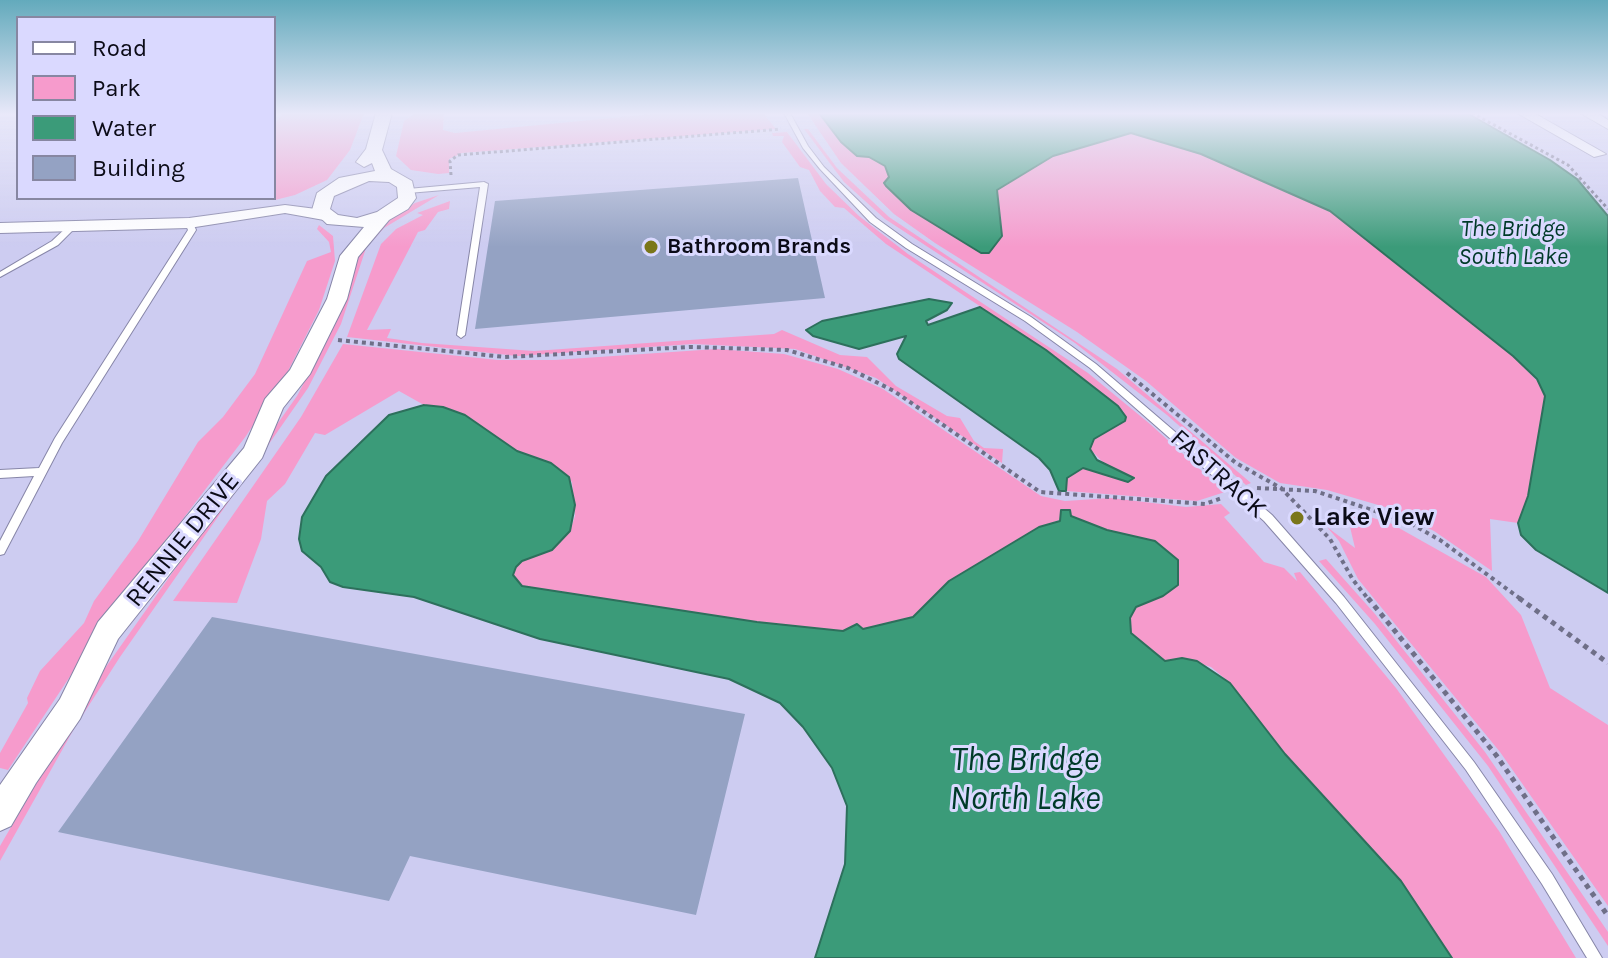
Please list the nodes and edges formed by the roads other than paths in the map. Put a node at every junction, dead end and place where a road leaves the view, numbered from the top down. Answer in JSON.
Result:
{"nodes":[{"id":1,"x":367,"y":158,"type":"edge"},
{"id":2,"x":377,"y":158,"type":"edge"},
{"id":3,"x":815,"y":158,"type":"edge"},
{"id":4,"x":391,"y":177,"type":"junction"},
{"id":5,"x":345,"y":182,"type":"junction"},
{"id":6,"x":408,"y":191,"type":"junction"},
{"id":7,"x":326,"y":193,"type":"junction"},
{"id":8,"x":273,"y":211,"type":"junction"},
{"id":9,"x":383,"y":216,"type":"junction"},
{"id":10,"x":329,"y":218,"type":"junction"},
{"id":11,"x":189,"y":223,"type":"junction"},
{"id":12,"x":0,"y":228,"type":"edge"},
{"id":13,"x":71,"y":228,"type":"junction"},
{"id":14,"x":349,"y":256,"type":"junction"},
{"id":15,"x":0,"y":275,"type":"edge"},
{"id":16,"x":461,"y":335,"type":"dead end"},
{"id":17,"x":42,"y":472,"type":"junction"},
{"id":18,"x":0,"y":474,"type":"edge"},
{"id":19,"x":0,"y":551,"type":"edge"},
{"id":20,"x":0,"y":815,"type":"edge"},
{"id":21,"x":1595,"y":958,"type":"edge"}],
"edges":[{"from":1,"to":5,"type":"street"},
{"from":2,"to":4,"type":"street"},
{"from":3,"to":21,"type":"lane","name":"FASTRACK"},
{"from":4,"to":5,"type":"street"},
{"from":4,"to":6,"type":"street"},
{"from":5,"to":7,"type":"street"},
{"from":6,"to":9,"type":"street","name":"RENNIE DRIVE"},
{"from":6,"to":16,"type":"lane"},
{"from":7,"to":8,"type":"street"},
{"from":7,"to":10,"type":"street"},
{"from":8,"to":10,"type":"street"},
{"from":8,"to":11,"type":"street"},
{"from":9,"to":10,"type":"street"},
{"from":9,"to":14,"type":"street","name":"RENNIE DRIVE"},
{"from":10,"to":14,"type":"street"},
{"from":11,"to":13,"type":"street"},
{"from":11,"to":17,"type":"lane"},
{"from":12,"to":13,"type":"street"},
{"from":13,"to":15,"type":"lane"},
{"from":14,"to":20,"type":"street","name":"RENNIE DRIVE"},
{"from":17,"to":18,"type":"lane"},
{"from":17,"to":19,"type":"lane"}]}
